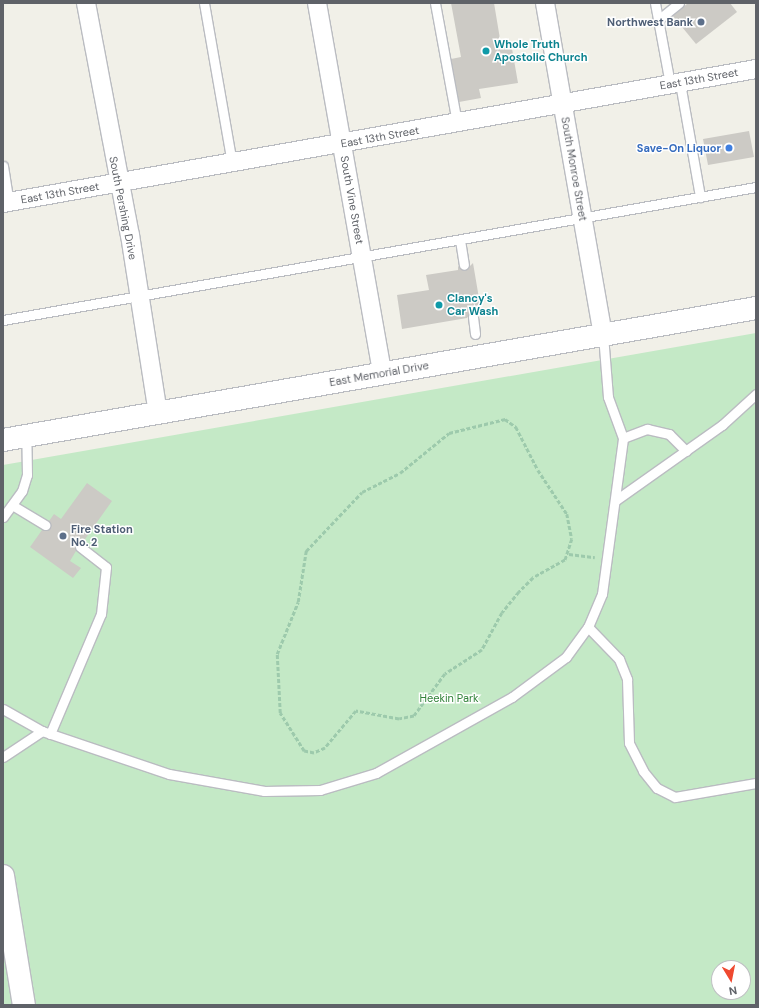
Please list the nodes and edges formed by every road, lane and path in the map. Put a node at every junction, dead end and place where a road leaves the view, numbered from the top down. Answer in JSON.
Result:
{"nodes":[{"id":1,"x":86,"y":3,"type":"edge"},
{"id":2,"x":204,"y":3,"type":"edge"},
{"id":3,"x":316,"y":3,"type":"edge"},
{"id":4,"x":435,"y":3,"type":"edge"},
{"id":5,"x":545,"y":3,"type":"edge"},
{"id":6,"x":656,"y":3,"type":"edge"},
{"id":7,"x":679,"y":3,"type":"edge"},
{"id":8,"x":658,"y":20,"type":"junction"},
{"id":9,"x":756,"y":69,"type":"edge"},
{"id":10,"x":675,"y":84,"type":"junction"},
{"id":11,"x":563,"y":103,"type":"junction"},
{"id":12,"x":457,"y":123,"type":"junction"},
{"id":13,"x":342,"y":144,"type":"junction"},
{"id":14,"x":232,"y":162,"type":"junction"},
{"id":15,"x":3,"y":166,"type":"edge"},
{"id":16,"x":117,"y":182,"type":"junction"},
{"id":17,"x":756,"y":187,"type":"edge"},
{"id":18,"x":700,"y":197,"type":"junction"},
{"id":19,"x":6,"y":202,"type":"edge"},
{"id":20,"x":582,"y":217,"type":"junction"},
{"id":21,"x":460,"y":240,"type":"junction"},
{"id":22,"x":362,"y":257,"type":"junction"},
{"id":23,"x":464,"y":264,"type":"dead end"},
{"id":24,"x":139,"y":295,"type":"junction"},
{"id":25,"x":756,"y":308,"type":"edge"},
{"id":26,"x":473,"y":317,"type":"dead end"},
{"id":27,"x":3,"y":320,"type":"edge"},
{"id":28,"x":476,"y":334,"type":"dead end"},
{"id":29,"x":603,"y":334,"type":"junction"},
{"id":30,"x":382,"y":373,"type":"junction"},
{"id":31,"x":756,"y":394,"type":"edge"},
{"id":32,"x":158,"y":413,"type":"junction"},
{"id":33,"x":26,"y":436,"type":"junction"},
{"id":34,"x":623,"y":438,"type":"junction"},
{"id":35,"x":3,"y":440,"type":"edge"},
{"id":36,"x":686,"y":451,"type":"junction"},
{"id":37,"x":616,"y":500,"type":"junction"},
{"id":38,"x":12,"y":505,"type":"junction"},
{"id":39,"x":3,"y":517,"type":"edge"},
{"id":40,"x":45,"y":526,"type":"dead end"},
{"id":41,"x":80,"y":547,"type":"dead end"},
{"id":42,"x":569,"y":554,"type":"junction"},
{"id":43,"x":605,"y":558,"type":"junction"},
{"id":44,"x":588,"y":628,"type":"junction"},
{"id":45,"x":3,"y":708,"type":"edge"},
{"id":46,"x":46,"y":732,"type":"junction"},
{"id":47,"x":3,"y":757,"type":"edge"},
{"id":48,"x":756,"y":783,"type":"edge"},
{"id":49,"x":3,"y":876,"type":"edge"},
{"id":50,"x":24,"y":1005,"type":"edge"}],
"edges":[{"from":1,"to":16,"type":"street","name":"South Pershing Drive"},
{"from":2,"to":14,"type":"lane"},
{"from":3,"to":13,"type":"street","name":"South Vine Street"},
{"from":4,"to":12,"type":"lane"},
{"from":5,"to":11,"type":"street","name":"South Monroe Street"},
{"from":6,"to":8,"type":"lane"},
{"from":7,"to":8,"type":"lane"},
{"from":8,"to":10,"type":"lane"},
{"from":9,"to":10,"type":"street","name":"East 13th Street"},
{"from":10,"to":11,"type":"street","name":"East 13th Street"},
{"from":10,"to":18,"type":"lane"},
{"from":11,"to":12,"type":"street","name":"East 13th Street"},
{"from":11,"to":20,"type":"street","name":"South Monroe Street"},
{"from":12,"to":13,"type":"street","name":"East 13th Street"},
{"from":13,"to":14,"type":"street","name":"East 13th Street"},
{"from":13,"to":22,"type":"street","name":"South Vine Street"},
{"from":14,"to":16,"type":"street","name":"East 13th Street"},
{"from":15,"to":19,"type":"lane"},
{"from":16,"to":19,"type":"street","name":"East 13th Street"},
{"from":16,"to":24,"type":"street","name":"South Pershing Drive"},
{"from":17,"to":18,"type":"lane"},
{"from":18,"to":20,"type":"lane"},
{"from":20,"to":21,"type":"lane"},
{"from":20,"to":29,"type":"street","name":"South Monroe Street"},
{"from":21,"to":22,"type":"lane"},
{"from":21,"to":23,"type":"lane"},
{"from":22,"to":24,"type":"lane"},
{"from":22,"to":30,"type":"street","name":"South Vine Street"},
{"from":24,"to":27,"type":"lane"},
{"from":24,"to":32,"type":"street","name":"South Pershing Drive"},
{"from":25,"to":29,"type":"main road","name":"East Memorial Drive"},
{"from":26,"to":28,"type":"lane"},
{"from":29,"to":30,"type":"main road","name":"East Memorial Drive"},
{"from":29,"to":34,"type":"lane"},
{"from":30,"to":32,"type":"main road","name":"East Memorial Drive"},
{"from":31,"to":36,"type":"lane"},
{"from":32,"to":33,"type":"main road","name":"East Memorial Drive"},
{"from":33,"to":35,"type":"main road","name":"East Memorial Drive"},
{"from":33,"to":38,"type":"lane"},
{"from":34,"to":36,"type":"lane"},
{"from":34,"to":37,"type":"lane"},
{"from":36,"to":37,"type":"lane"},
{"from":37,"to":43,"type":"lane"},
{"from":38,"to":39,"type":"lane"},
{"from":38,"to":40,"type":"lane"},
{"from":41,"to":46,"type":"lane"},
{"from":42,"to":42,"type":"path"},
{"from":42,"to":43,"type":"path"},
{"from":43,"to":44,"type":"lane"},
{"from":44,"to":46,"type":"lane"},
{"from":44,"to":48,"type":"lane"},
{"from":45,"to":46,"type":"lane"},
{"from":46,"to":47,"type":"lane"},
{"from":49,"to":50,"type":"main road"}]}
